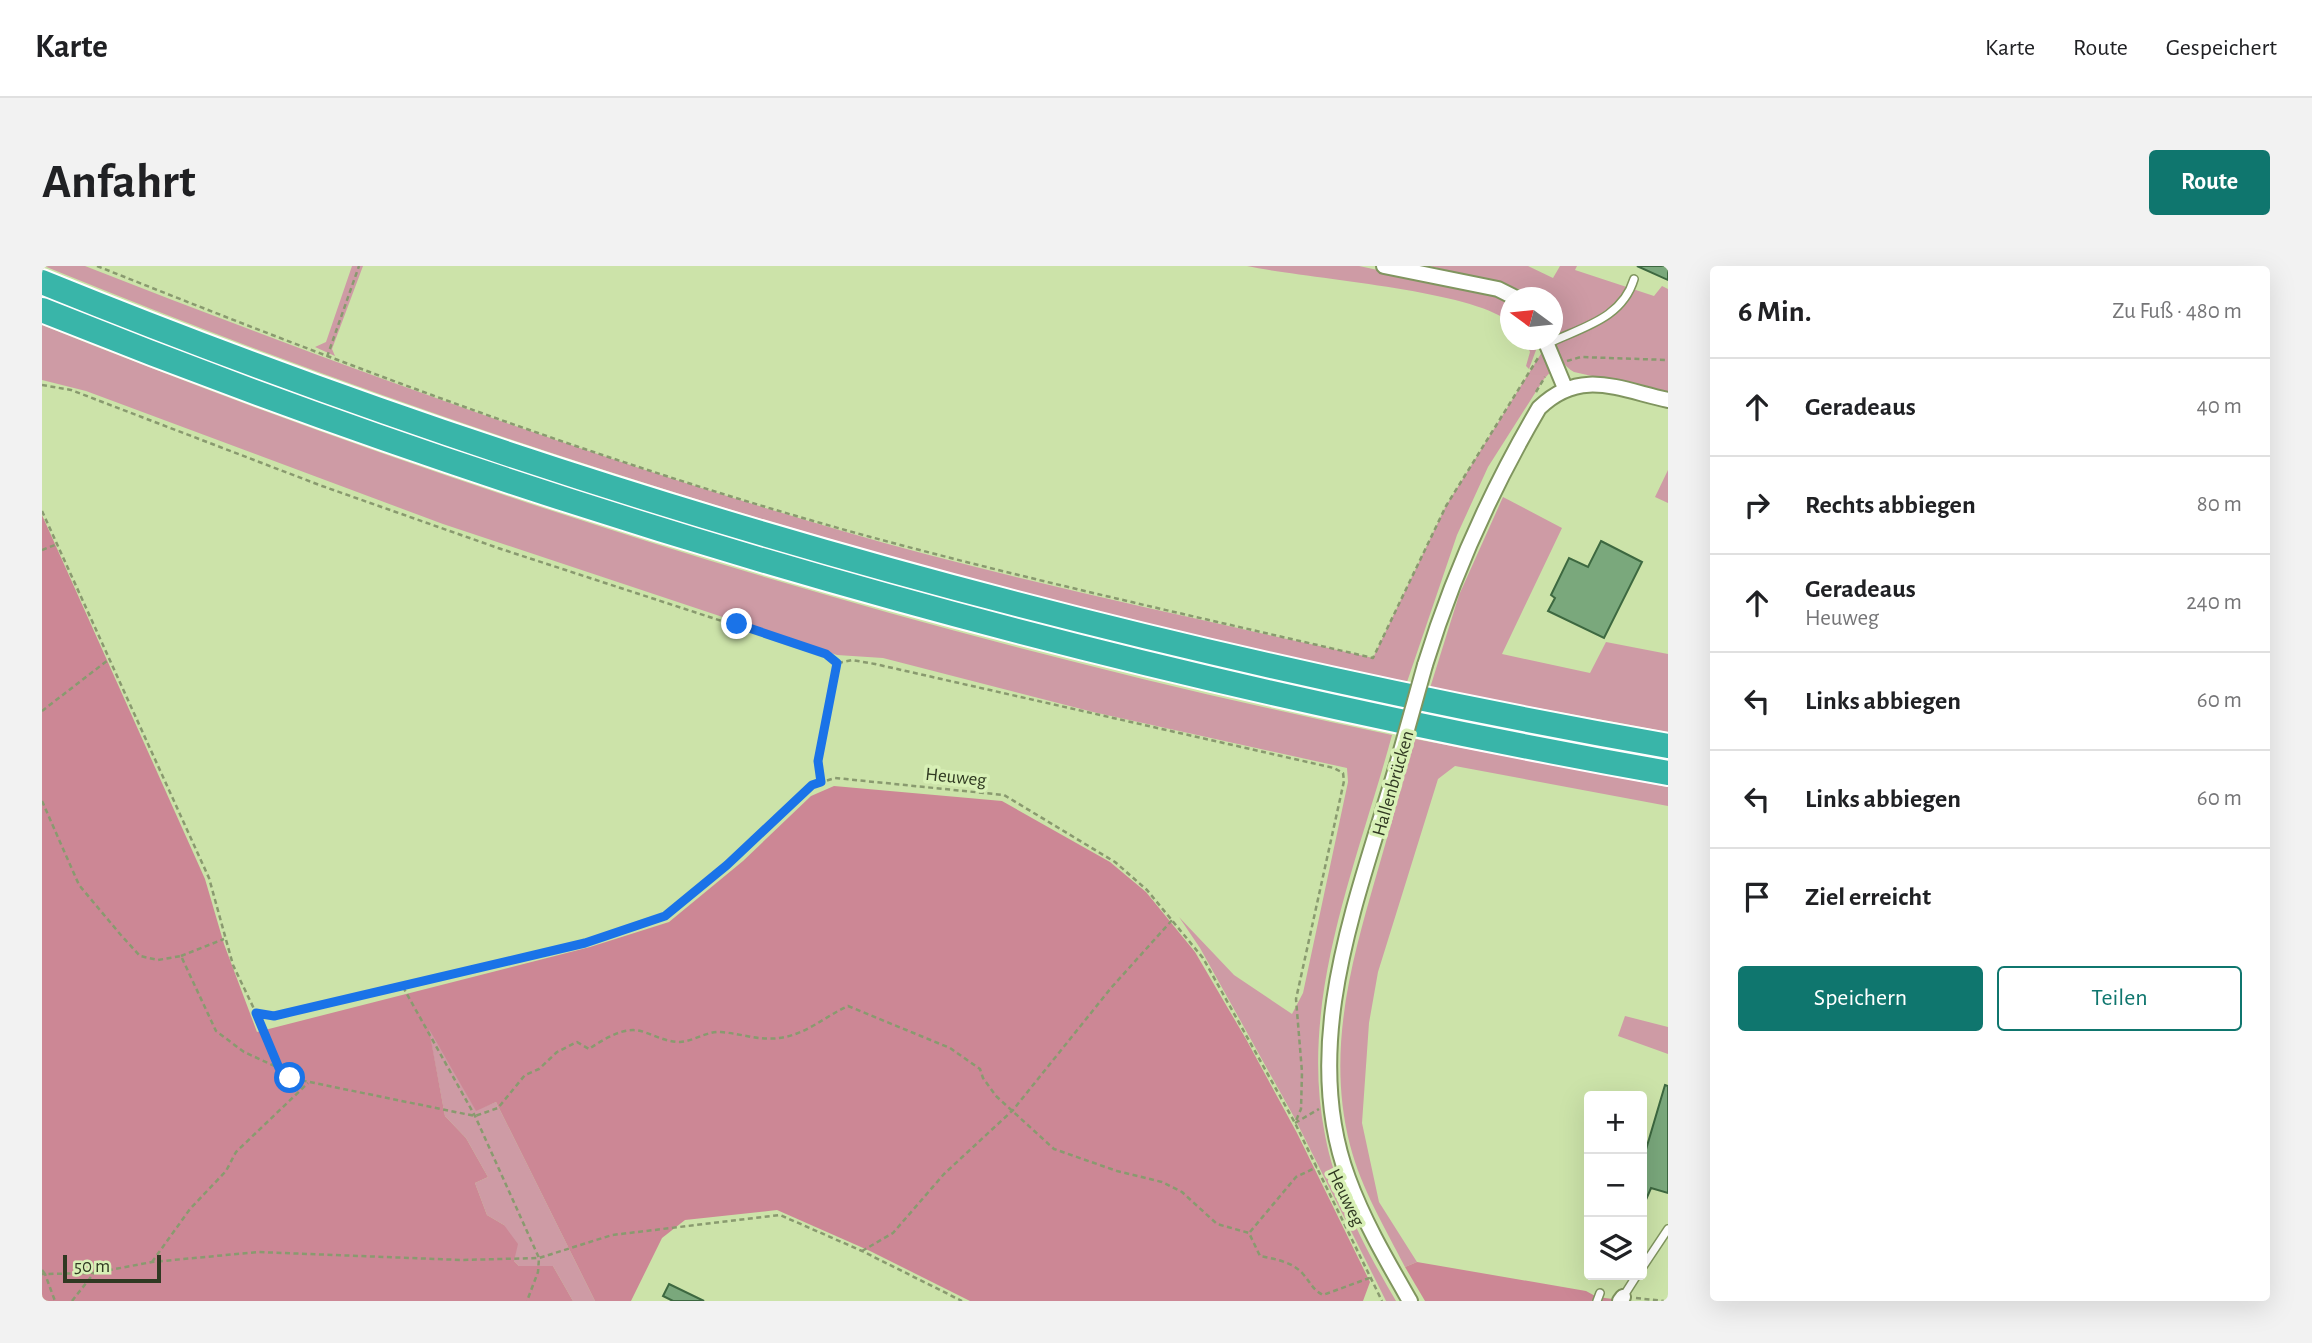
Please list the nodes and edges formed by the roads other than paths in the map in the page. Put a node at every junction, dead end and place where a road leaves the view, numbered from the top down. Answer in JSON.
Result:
{"nodes":[{"id":1,"x":1384,"y":266,"type":"edge"},
{"id":2,"x":1445,"y":272,"type":"edge"},
{"id":3,"x":1634,"y":279,"type":"dead end"},
{"id":4,"x":42,"y":282,"type":"edge"},
{"id":5,"x":1500,"y":290,"type":"edge"},
{"id":6,"x":42,"y":310,"type":"edge"},
{"id":7,"x":1563,"y":334,"type":"edge"},
{"id":8,"x":1549,"y":350,"type":"edge"},
{"id":9,"x":1565,"y":388,"type":"junction"},
{"id":10,"x":1668,"y":400,"type":"edge"},
{"id":11,"x":1668,"y":746,"type":"edge"},
{"id":12,"x":1668,"y":773,"type":"edge"},
{"id":13,"x":1668,"y":1229,"type":"edge"},
{"id":14,"x":1647,"y":1260,"type":"edge"},
{"id":15,"x":1634,"y":1280,"type":"edge"},
{"id":16,"x":1621,"y":1299,"type":"edge"},
{"id":17,"x":1410,"y":1301,"type":"edge"}],
"edges":[{"from":1,"to":2,"type":"street"},
{"from":2,"to":5,"type":"street"},
{"from":3,"to":7,"type":"lane"},
{"from":4,"to":11,"type":"highway"},
{"from":6,"to":12,"type":"highway"},
{"from":8,"to":9,"type":"street"},
{"from":9,"to":10,"type":"street"},
{"from":9,"to":17,"type":"street","name":"Hallenbrücken","bridge":true},
{"from":13,"to":14,"type":"lane"},
{"from":15,"to":16,"type":"lane"}]}
